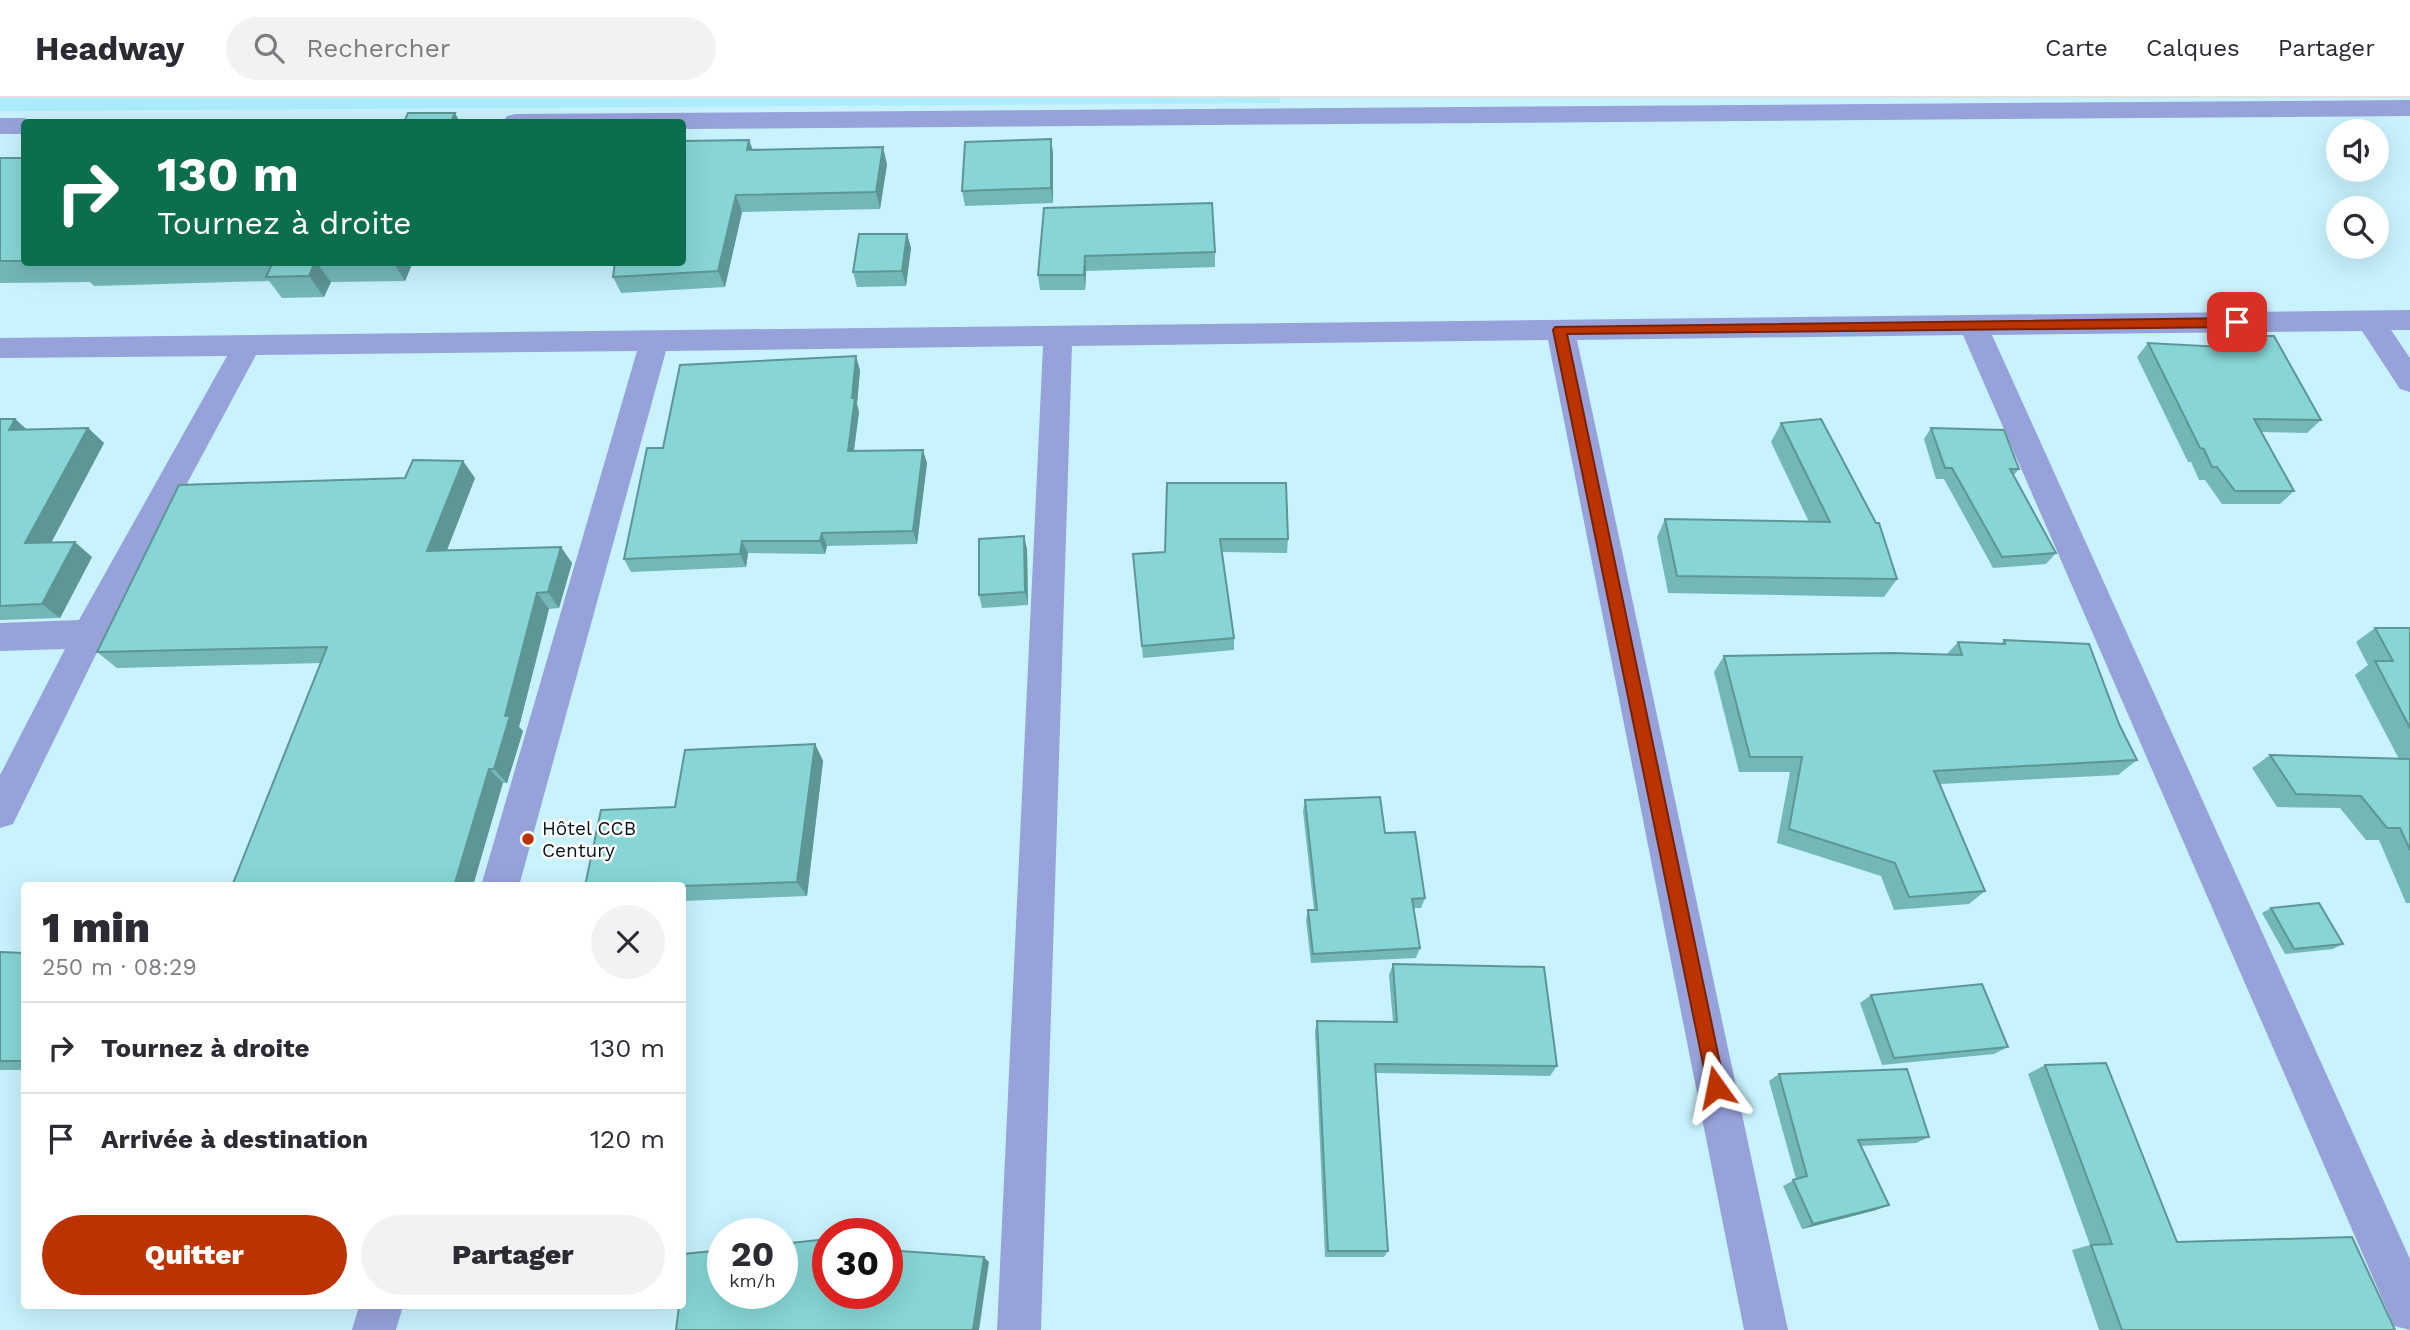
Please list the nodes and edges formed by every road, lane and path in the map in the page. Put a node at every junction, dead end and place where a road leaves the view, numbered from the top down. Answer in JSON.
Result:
{"nodes":[{"id":1,"x":1303,"y":107,"type":"edge"},
{"id":2,"x":2410,"y":108,"type":"edge"},
{"id":3,"x":673,"y":119,"type":"edge"},
{"id":4,"x":0,"y":126,"type":"edge"},
{"id":5,"x":21,"y":126,"type":"edge"},
{"id":6,"x":2410,"y":320,"type":"edge"},
{"id":7,"x":2370,"y":321,"type":"junction"},
{"id":8,"x":1973,"y":325,"type":"junction"},
{"id":9,"x":1560,"y":330,"type":"junction"},
{"id":10,"x":1058,"y":336,"type":"junction"},
{"id":11,"x":654,"y":341,"type":"junction"},
{"id":12,"x":247,"y":346,"type":"junction"},
{"id":13,"x":0,"y":348,"type":"edge"},
{"id":14,"x":2410,"y":381,"type":"edge"},
{"id":15,"x":89,"y":634,"type":"junction"},
{"id":16,"x":0,"y":637,"type":"edge"},
{"id":17,"x":0,"y":812,"type":"edge"},
{"id":18,"x":500,"y":882,"type":"edge"},
{"id":19,"x":380,"y":1309,"type":"edge"},
{"id":20,"x":2410,"y":1310,"type":"edge"},
{"id":21,"x":374,"y":1330,"type":"edge"},
{"id":22,"x":1019,"y":1330,"type":"edge"},
{"id":23,"x":1766,"y":1330,"type":"edge"}],
"edges":[{"from":1,"to":2,"type":"street"},
{"from":1,"to":3,"type":"street"},
{"from":4,"to":5,"type":"street"},
{"from":6,"to":7,"type":"street"},
{"from":7,"to":8,"type":"street"},
{"from":7,"to":14,"type":"street"},
{"from":8,"to":9,"type":"street"},
{"from":8,"to":20,"type":"street"},
{"from":9,"to":10,"type":"street"},
{"from":9,"to":23,"type":"street"},
{"from":10,"to":11,"type":"street"},
{"from":10,"to":22,"type":"street"},
{"from":11,"to":12,"type":"street"},
{"from":11,"to":18,"type":"street"},
{"from":12,"to":13,"type":"street"},
{"from":12,"to":15,"type":"street"},
{"from":15,"to":16,"type":"street"},
{"from":15,"to":17,"type":"street"},
{"from":19,"to":21,"type":"street"}]}
